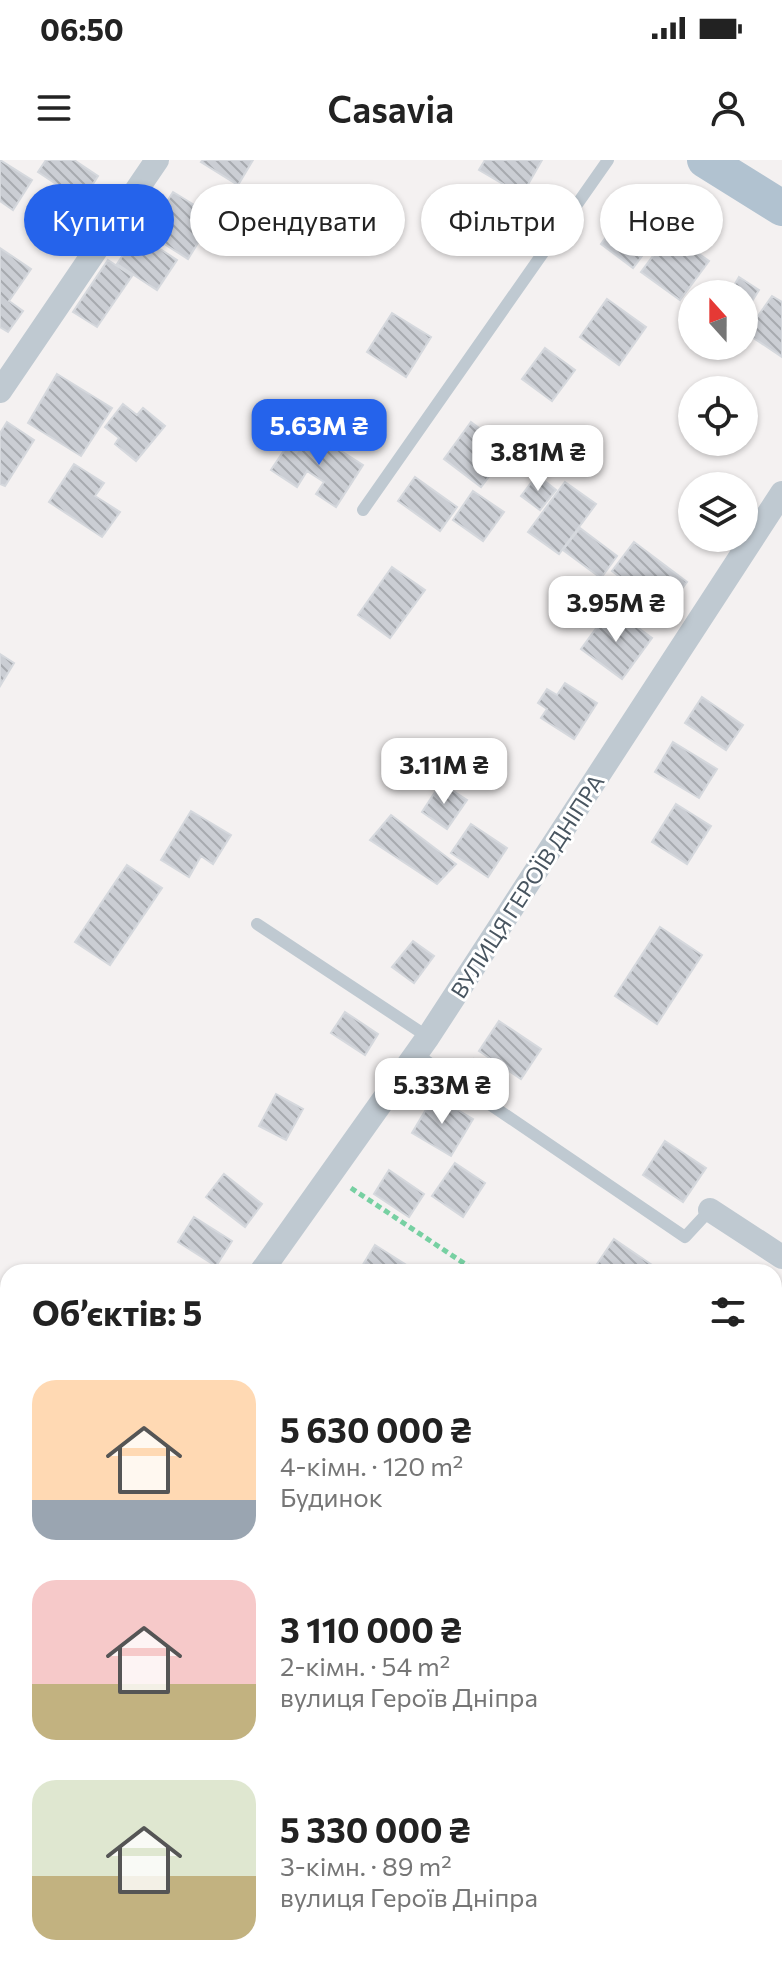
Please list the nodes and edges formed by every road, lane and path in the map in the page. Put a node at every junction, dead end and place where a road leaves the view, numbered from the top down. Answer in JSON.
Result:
{"nodes":[{"id":1,"x":157,"y":160,"type":"edge"},
{"id":2,"x":608,"y":160,"type":"edge"},
{"id":3,"x":705,"y":160,"type":"edge"},
{"id":4,"x":782,"y":208,"type":"edge"},
{"id":5,"x":0,"y":391,"type":"edge"},
{"id":6,"x":782,"y":493,"type":"edge"},
{"id":7,"x":363,"y":510,"type":"dead end"},
{"id":8,"x":257,"y":924,"type":"dead end"},
{"id":9,"x":422,"y":1045,"type":"junction"},
{"id":10,"x":330,"y":1175,"type":"junction"},
{"id":11,"x":710,"y":1210,"type":"joint"},
{"id":12,"x":782,"y":1257,"type":"edge"},
{"id":13,"x":267,"y":1264,"type":"edge"},
{"id":14,"x":465,"y":1264,"type":"edge"}],
"edges":[{"from":1,"to":5,"type":"street"},
{"from":2,"to":7,"type":"lane"},
{"from":3,"to":4,"type":"main road"},
{"from":6,"to":9,"type":"street","name":"ВУЛИЦЯ ГЕРОЇВ ДНІПРА"},
{"from":8,"to":9,"type":"lane"},
{"from":9,"to":10,"type":"street","name":"ВУЛИЦЯ ГЕРОЇВ ДНІПРА"},
{"from":9,"to":11,"type":"lane"},
{"from":10,"to":13,"type":"street","name":"ВУЛИЦЯ ГЕРОЇВ ДНІПРА"},
{"from":10,"to":14,"type":"path"},
{"from":11,"to":12,"type":"street"}]}
